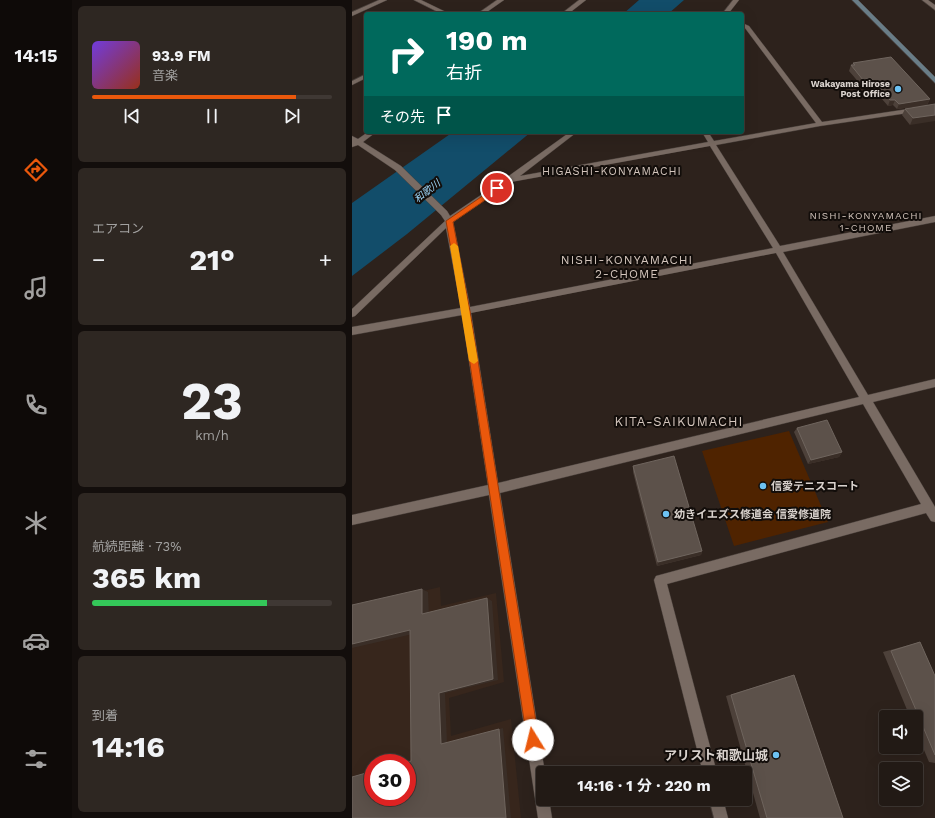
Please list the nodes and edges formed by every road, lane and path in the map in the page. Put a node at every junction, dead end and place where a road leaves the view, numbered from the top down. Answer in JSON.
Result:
{"nodes":[{"id":1,"x":384,"y":0,"type":"edge"},
{"id":2,"x":417,"y":0,"type":"edge"},
{"id":3,"x":501,"y":0,"type":"edge"},
{"id":4,"x":583,"y":0,"type":"edge"},
{"id":5,"x":736,"y":0,"type":"edge"},
{"id":6,"x":855,"y":0,"type":"edge"},
{"id":7,"x":925,"y":0,"type":"edge"},
{"id":8,"x":935,"y":8,"type":"edge"},
{"id":9,"x":443,"y":12,"type":"edge"},
{"id":10,"x":483,"y":12,"type":"edge"},
{"id":11,"x":567,"y":12,"type":"edge"},
{"id":12,"x":727,"y":12,"type":"edge"},
{"id":13,"x":352,"y":14,"type":"edge"},
{"id":14,"x":744,"y":26,"type":"edge"},
{"id":15,"x":364,"y":77,"type":"edge"},
{"id":16,"x":935,"y":81,"type":"edge"},
{"id":17,"x":352,"y":83,"type":"edge"},
{"id":18,"x":935,"y":106,"type":"edge"},
{"id":19,"x":820,"y":124,"type":"junction"},
{"id":20,"x":370,"y":134,"type":"edge"},
{"id":21,"x":571,"y":134,"type":"edge"},
{"id":22,"x":706,"y":134,"type":"edge"},
{"id":23,"x":354,"y":141,"type":"edge"},
{"id":24,"x":712,"y":143,"type":"junction"},
{"id":25,"x":509,"y":180,"type":"junction"},
{"id":26,"x":935,"y":219,"type":"edge"},
{"id":27,"x":449,"y":221,"type":"junction"},
{"id":28,"x":778,"y":250,"type":"junction"},
{"id":29,"x":466,"y":311,"type":"junction"},
{"id":30,"x":352,"y":314,"type":"edge"},
{"id":31,"x":352,"y":331,"type":"edge"},
{"id":32,"x":935,"y":383,"type":"edge"},
{"id":33,"x":866,"y":399,"type":"junction"},
{"id":34,"x":494,"y":488,"type":"junction"},
{"id":35,"x":932,"y":512,"type":"edge"},
{"id":36,"x":352,"y":520,"type":"edge"},
{"id":37,"x":708,"y":766,"type":"edge"},
{"id":38,"x":718,"y":806,"type":"edge"},
{"id":39,"x":545,"y":818,"type":"edge"},
{"id":40,"x":721,"y":818,"type":"edge"}],
"edges":[{"from":1,"to":13,"type":"street"},
{"from":2,"to":9,"type":"street"},
{"from":3,"to":10,"type":"street"},
{"from":4,"to":11,"type":"street"},
{"from":5,"to":12,"type":"street"},
{"from":6,"to":16,"type":"main road"},
{"from":7,"to":8,"type":"street"},
{"from":14,"to":19,"type":"street"},
{"from":15,"to":17,"type":"street"},
{"from":18,"to":19,"type":"street"},
{"from":19,"to":24,"type":"street"},
{"from":20,"to":23,"type":"street"},
{"from":21,"to":25,"type":"street"},
{"from":22,"to":24,"type":"street"},
{"from":23,"to":27,"type":"street"},
{"from":24,"to":25,"type":"street"},
{"from":24,"to":28,"type":"street"},
{"from":25,"to":27,"type":"street"},
{"from":26,"to":28,"type":"street"},
{"from":27,"to":29,"type":"street"},
{"from":27,"to":30,"type":"street"},
{"from":28,"to":29,"type":"street"},
{"from":28,"to":33,"type":"street"},
{"from":29,"to":31,"type":"street"},
{"from":29,"to":34,"type":"street"},
{"from":32,"to":33,"type":"street"},
{"from":33,"to":34,"type":"street"},
{"from":33,"to":35,"type":"street"},
{"from":34,"to":36,"type":"street"},
{"from":34,"to":39,"type":"street"},
{"from":35,"to":37,"type":"street"},
{"from":38,"to":40,"type":"street"}]}
